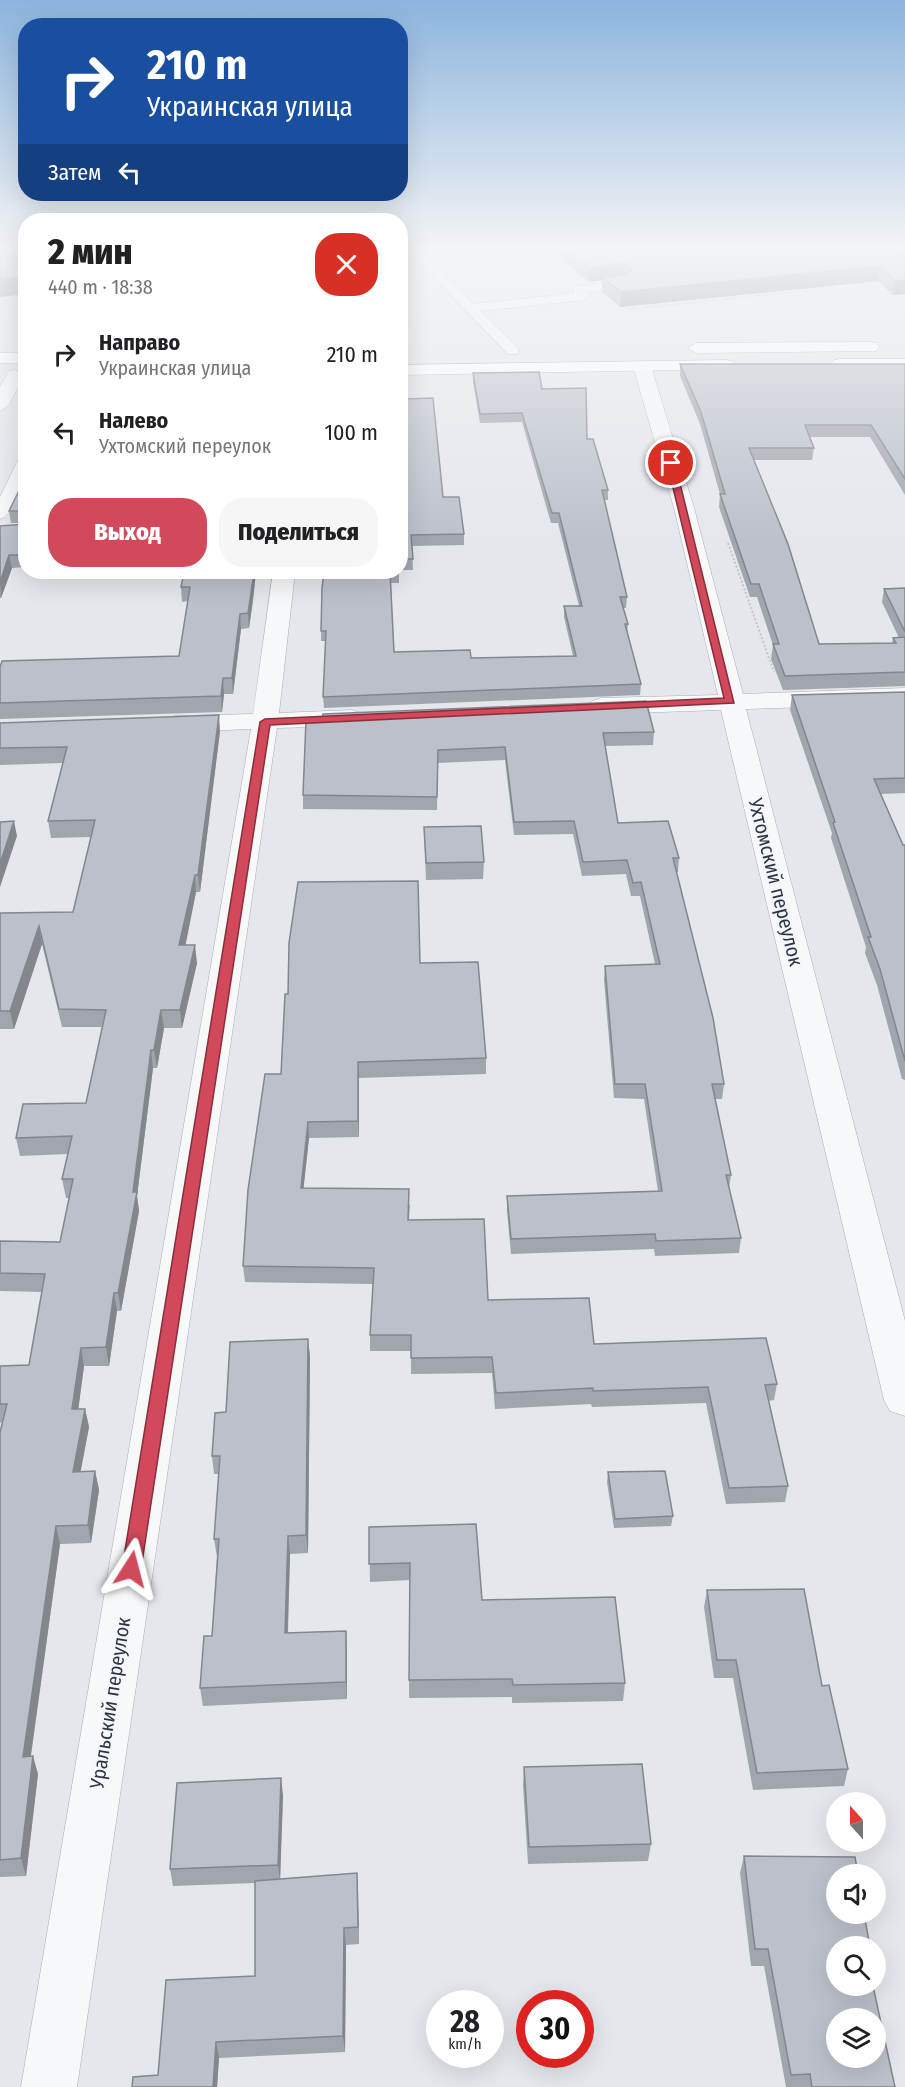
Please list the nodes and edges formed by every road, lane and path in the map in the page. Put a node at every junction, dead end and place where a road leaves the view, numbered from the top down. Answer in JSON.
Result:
{"nodes":[{"id":1,"x":507,"y":345,"type":"edge"},
{"id":2,"x":531,"y":350,"type":"dead end"},
{"id":3,"x":599,"y":350,"type":"dead end"},
{"id":4,"x":490,"y":351,"type":"dead end"},
{"id":5,"x":513,"y":351,"type":"junction"},
{"id":6,"x":0,"y":358,"type":"edge"},
{"id":7,"x":18,"y":358,"type":"edge"},
{"id":8,"x":900,"y":362,"type":"edge"},
{"id":9,"x":642,"y":366,"type":"junction"},
{"id":10,"x":408,"y":370,"type":"edge"},
{"id":11,"x":14,"y":375,"type":"edge"},
{"id":12,"x":0,"y":405,"type":"edge"},
{"id":13,"x":18,"y":477,"type":"edge"},
{"id":14,"x":0,"y":514,"type":"edge"},
{"id":15,"x":728,"y":541,"type":"edge"},
{"id":16,"x":283,"y":579,"type":"edge"},
{"id":17,"x":905,"y":696,"type":"edge"},
{"id":18,"x":783,"y":699,"type":"junction"},
{"id":19,"x":730,"y":700,"type":"junction"},
{"id":20,"x":575,"y":708,"type":"edge"},
{"id":21,"x":373,"y":717,"type":"edge"},
{"id":22,"x":265,"y":722,"type":"junction"},
{"id":23,"x":150,"y":725,"type":"edge"},
{"id":24,"x":905,"y":1400,"type":"edge"},
{"id":25,"x":50,"y":2087,"type":"edge"}],
"edges":[{"from":1,"to":5,"type":"lane"},
{"from":2,"to":5,"type":"main road"},
{"from":3,"to":8,"type":"main road"},
{"from":4,"to":5,"type":"main road"},
{"from":6,"to":7,"type":"main road"},
{"from":8,"to":9,"type":"main road"},
{"from":9,"to":10,"type":"main road"},
{"from":9,"to":19,"type":"street","name":"Ухтомский переулок"},
{"from":11,"to":12,"type":"street"},
{"from":13,"to":14,"type":"lane"},
{"from":15,"to":18,"type":"path"},
{"from":16,"to":22,"type":"street","name":"Уральский переулок"},
{"from":17,"to":18,"type":"street"},
{"from":18,"to":19,"type":"street"},
{"from":19,"to":20,"type":"street"},
{"from":19,"to":24,"type":"street","name":"Ухтомский переулок"},
{"from":21,"to":22,"type":"street"},
{"from":22,"to":23,"type":"street"},
{"from":22,"to":25,"type":"street","name":"Уральский переулок"}]}
